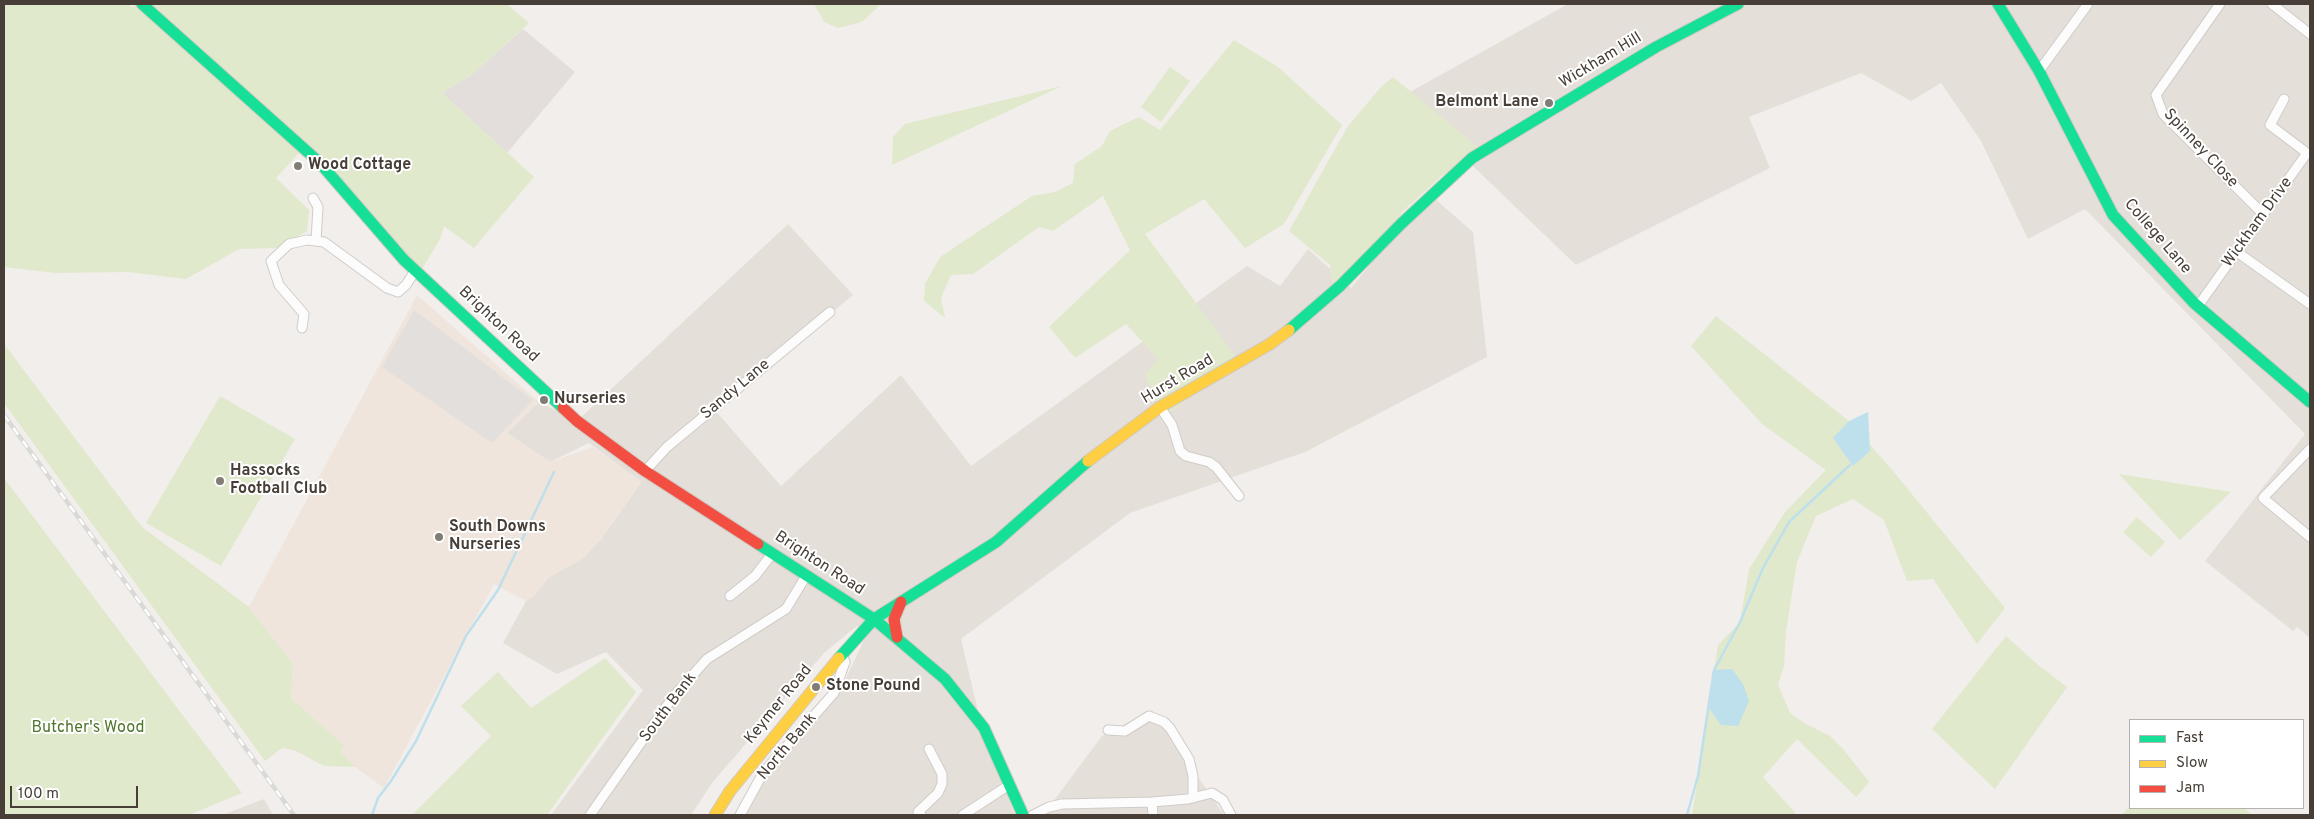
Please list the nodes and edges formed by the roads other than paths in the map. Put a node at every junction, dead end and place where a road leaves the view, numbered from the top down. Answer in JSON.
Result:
{"nodes":[{"id":1,"x":142,"y":4,"type":"edge"},
{"id":2,"x":1738,"y":4,"type":"edge"},
{"id":3,"x":1998,"y":4,"type":"edge"},
{"id":4,"x":2088,"y":4,"type":"edge"},
{"id":5,"x":2220,"y":4,"type":"edge"},
{"id":6,"x":2272,"y":4,"type":"edge"},
{"id":7,"x":2310,"y":34,"type":"edge"},
{"id":8,"x":2039,"y":71,"type":"junction"},
{"id":9,"x":2284,"y":99,"type":"dead end"},
{"id":10,"x":1483,"y":151,"type":"joint"},
{"id":11,"x":313,"y":198,"type":"dead end"},
{"id":12,"x":2264,"y":215,"type":"junction"},
{"id":13,"x":316,"y":241,"type":"junction"},
{"id":14,"x":2237,"y":252,"type":"junction"},
{"id":15,"x":416,"y":271,"type":"junction"},
{"id":16,"x":2310,"y":304,"type":"edge"},
{"id":17,"x":2198,"y":306,"type":"junction"},
{"id":18,"x":830,"y":312,"type":"dead end"},
{"id":19,"x":302,"y":328,"type":"dead end"},
{"id":20,"x":2310,"y":402,"type":"edge"},
{"id":21,"x":1160,"y":407,"type":"junction"},
{"id":22,"x":2310,"y":449,"type":"edge"},
{"id":23,"x":645,"y":471,"type":"junction"},
{"id":24,"x":1239,"y":496,"type":"dead end"},
{"id":25,"x":2310,"y":537,"type":"edge"},
{"id":26,"x":772,"y":554,"type":"junction"},
{"id":27,"x":806,"y":576,"type":"junction"},
{"id":28,"x":730,"y":596,"type":"dead end"},
{"id":29,"x":901,"y":602,"type":"junction"},
{"id":30,"x":874,"y":619,"type":"junction"},
{"id":31,"x":897,"y":637,"type":"junction"},
{"id":32,"x":842,"y":654,"type":"junction"},
{"id":33,"x":1108,"y":730,"type":"dead end"},
{"id":34,"x":929,"y":750,"type":"dead end"},
{"id":35,"x":1008,"y":785,"type":"junction"},
{"id":36,"x":1193,"y":798,"type":"junction"},
{"id":37,"x":1152,"y":802,"type":"junction"},
{"id":38,"x":590,"y":815,"type":"edge"},
{"id":39,"x":715,"y":815,"type":"edge"},
{"id":40,"x":740,"y":815,"type":"edge"},
{"id":41,"x":921,"y":815,"type":"edge"},
{"id":42,"x":963,"y":815,"type":"edge"},
{"id":43,"x":1023,"y":815,"type":"edge"},
{"id":44,"x":1033,"y":815,"type":"edge"},
{"id":45,"x":1153,"y":815,"type":"edge"},
{"id":46,"x":1231,"y":815,"type":"edge"}],
"edges":[{"from":1,"to":15,"type":"main road","name":"Brighton Road"},
{"from":2,"to":10,"type":"main road","name":"Wickham Hill"},
{"from":3,"to":8,"type":"main road","name":"College Lane"},
{"from":4,"to":8,"type":"street"},
{"from":5,"to":12,"type":"street","name":"Spinney Close"},
{"from":6,"to":7,"type":"street"},
{"from":8,"to":17,"type":"main road","name":"College Lane"},
{"from":9,"to":12,"type":"street","name":"Wickham Drive"},
{"from":10,"to":21,"type":"main road","name":"Hurst Road"},
{"from":11,"to":13,"type":"street"},
{"from":12,"to":14,"type":"street","name":"Wickham Drive"},
{"from":13,"to":15,"type":"street"},
{"from":13,"to":19,"type":"street"},
{"from":14,"to":16,"type":"street"},
{"from":14,"to":17,"type":"street","name":"Wickham Drive"},
{"from":15,"to":23,"type":"main road","name":"Brighton Road"},
{"from":17,"to":20,"type":"main road","name":"College Lane"},
{"from":18,"to":23,"type":"street","name":"Sandy Lane"},
{"from":21,"to":24,"type":"street"},
{"from":21,"to":29,"type":"main road","name":"Hurst Road"},
{"from":22,"to":25,"type":"street"},
{"from":23,"to":26,"type":"main road","name":"Brighton Road"},
{"from":26,"to":27,"type":"main road","name":"Brighton Road"},
{"from":26,"to":28,"type":"street"},
{"from":27,"to":30,"type":"main road","name":"Brighton Road"},
{"from":27,"to":38,"type":"street","name":"South Bank"},
{"from":29,"to":30,"type":"main road","name":"Hurst Road"},
{"from":29,"to":31,"type":"main road"},
{"from":30,"to":31,"type":"main road","name":"Brighton Road"},
{"from":30,"to":32,"type":"main road","name":"Keymer Road"},
{"from":31,"to":35,"type":"main road","name":"Brighton Road"},
{"from":32,"to":39,"type":"main road","name":"Keymer Road"},
{"from":32,"to":40,"type":"street","name":"North Bank"},
{"from":33,"to":36,"type":"street"},
{"from":34,"to":41,"type":"street"},
{"from":35,"to":42,"type":"street"},
{"from":35,"to":43,"type":"main road","name":"Brighton Road"},
{"from":36,"to":37,"type":"street"},
{"from":36,"to":46,"type":"street"},
{"from":37,"to":44,"type":"street"},
{"from":37,"to":45,"type":"street"}]}
